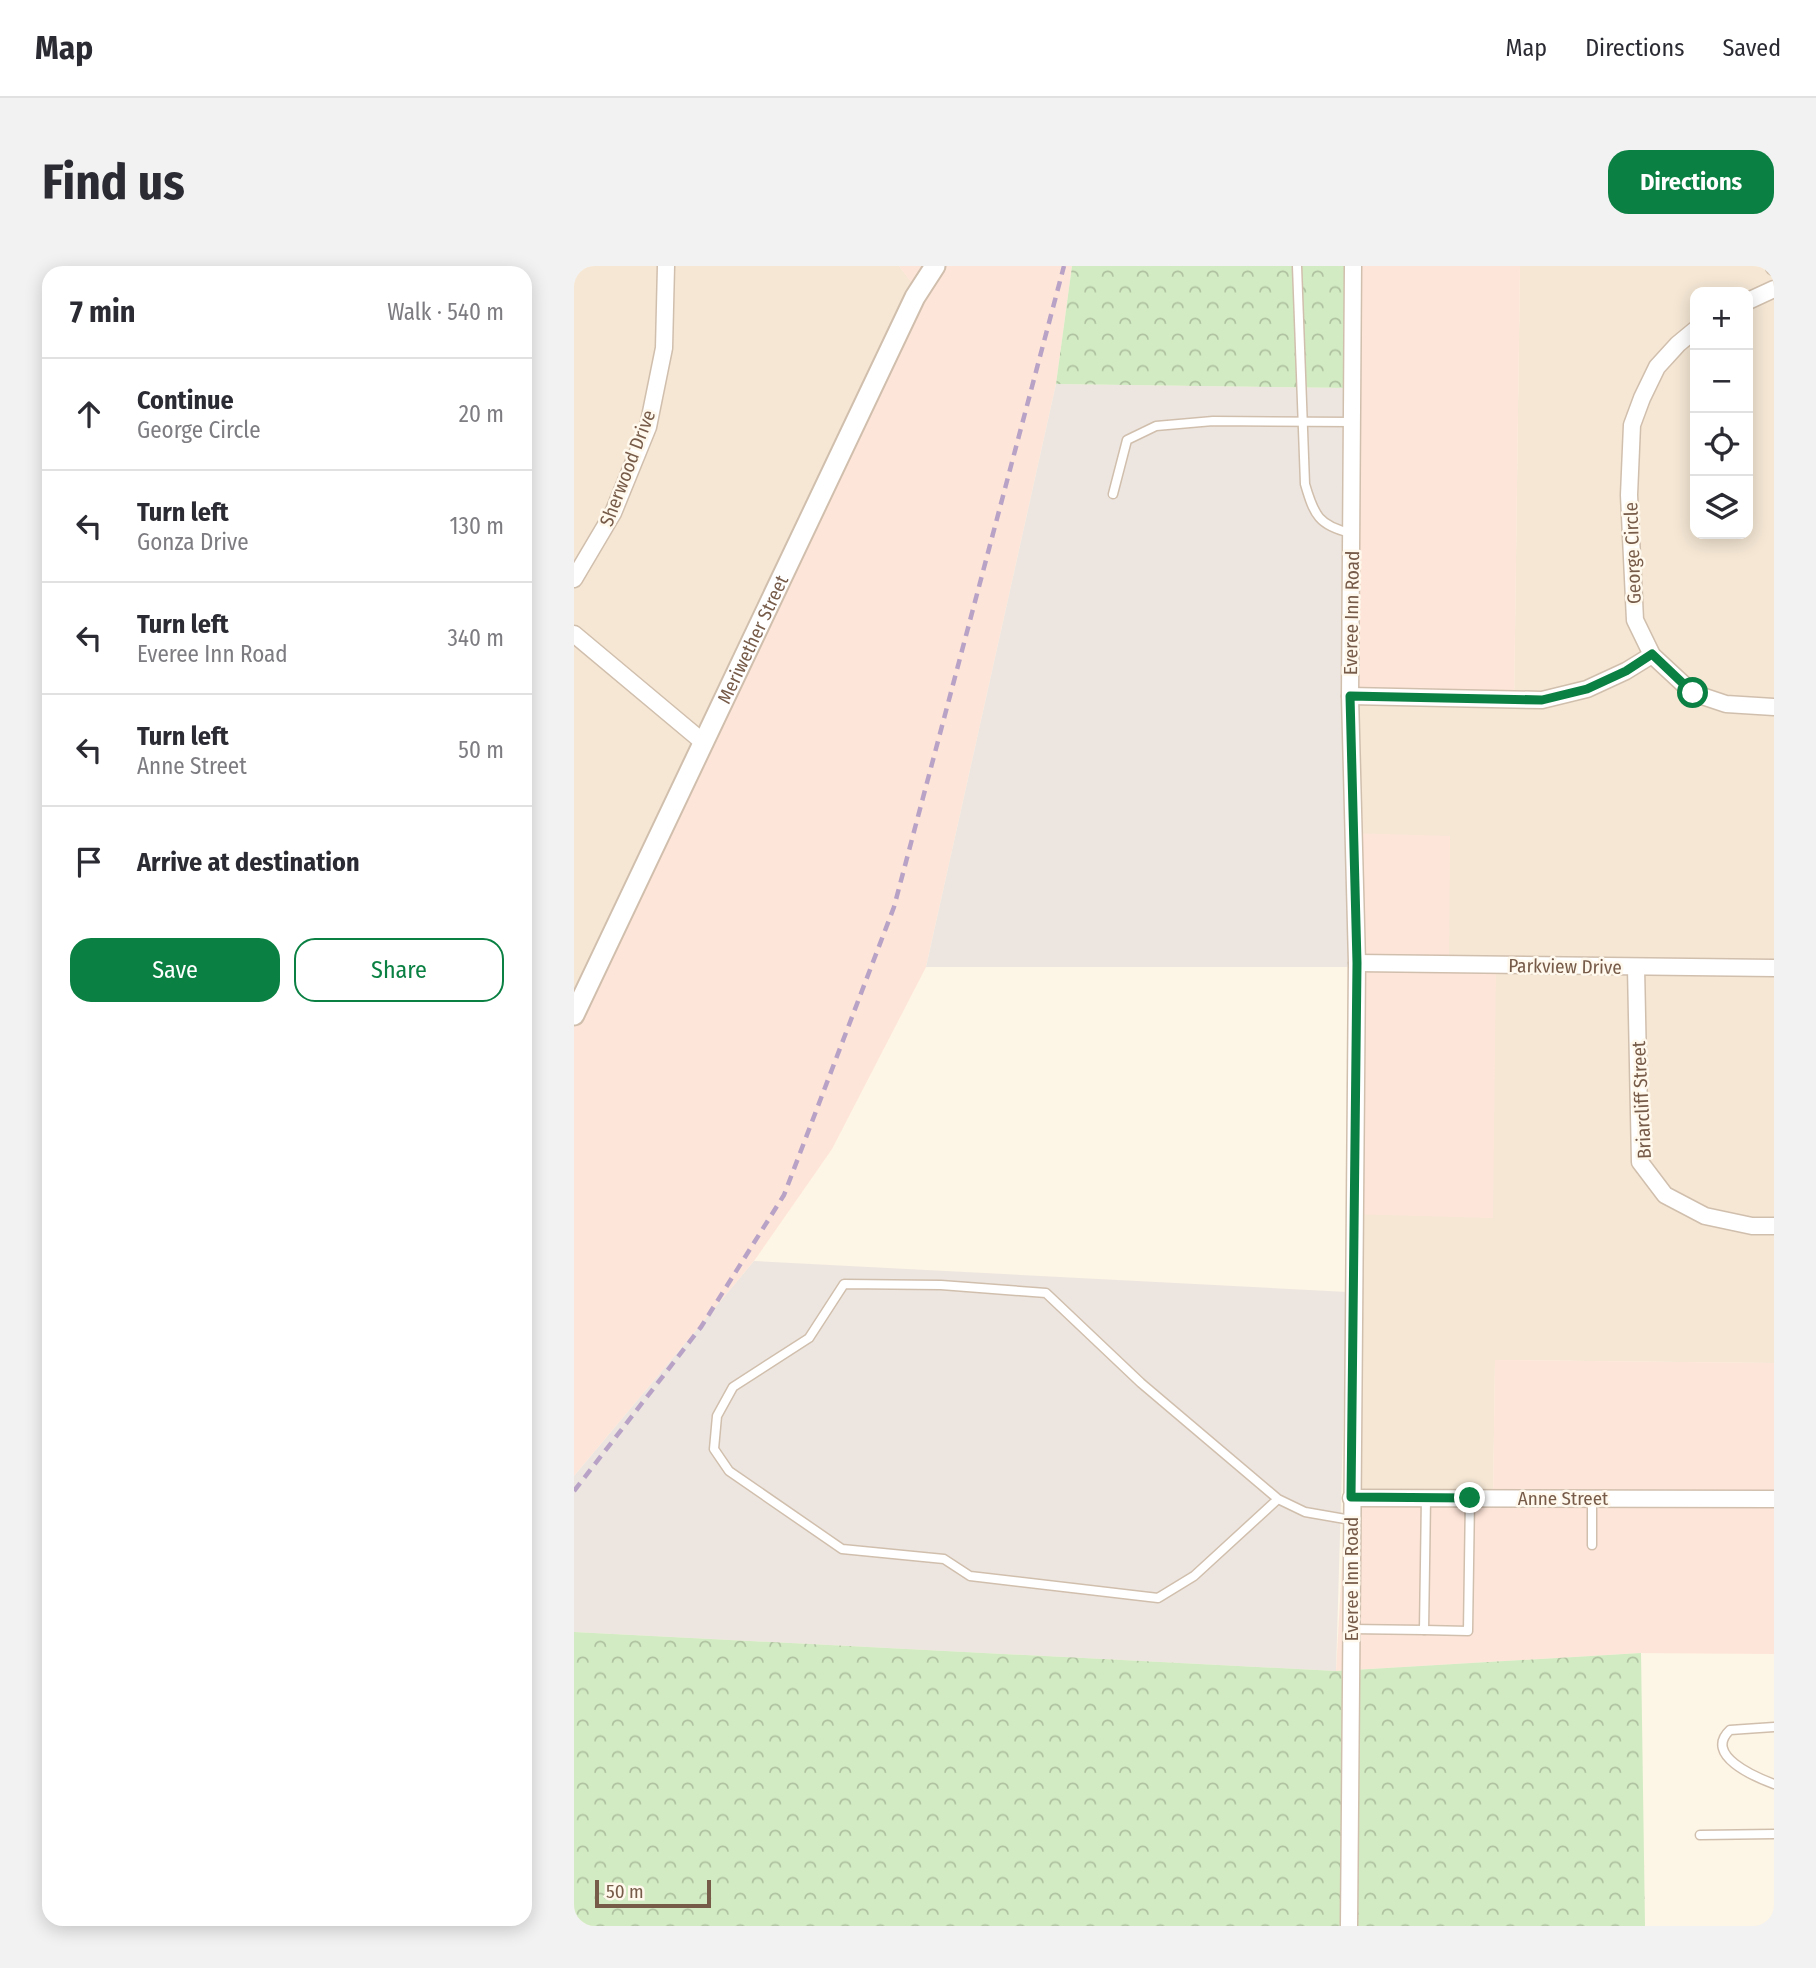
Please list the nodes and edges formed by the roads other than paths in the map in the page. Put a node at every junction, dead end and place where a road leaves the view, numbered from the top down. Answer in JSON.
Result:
{"nodes":[{"id":1,"x":666,"y":266,"type":"edge"},
{"id":2,"x":1297,"y":266,"type":"edge"},
{"id":3,"x":1353,"y":266,"type":"edge"},
{"id":4,"x":928,"y":269,"type":"edge"},
{"id":5,"x":1774,"y":289,"type":"edge"},
{"id":6,"x":1753,"y":299,"type":"edge"},
{"id":7,"x":1690,"y":334,"type":"edge"},
{"id":8,"x":1303,"y":421,"type":"junction"},
{"id":9,"x":1352,"y":422,"type":"junction"},
{"id":10,"x":1113,"y":494,"type":"dead end"},
{"id":11,"x":1351,"y":533,"type":"junction"},
{"id":12,"x":574,"y":579,"type":"edge"},
{"id":13,"x":574,"y":634,"type":"edge"},
{"id":14,"x":1652,"y":654,"type":"junction"},
{"id":15,"x":1350,"y":696,"type":"junction"},
{"id":16,"x":1774,"y":707,"type":"edge"},
{"id":17,"x":704,"y":742,"type":"junction"},
{"id":18,"x":1357,"y":963,"type":"junction"},
{"id":19,"x":1636,"y":967,"type":"junction"},
{"id":20,"x":1774,"y":968,"type":"edge"},
{"id":21,"x":574,"y":1015,"type":"edge"},
{"id":22,"x":1774,"y":1226,"type":"edge"},
{"id":23,"x":1351,"y":1497,"type":"junction"},
{"id":24,"x":1426,"y":1498,"type":"junction"},
{"id":25,"x":1470,"y":1498,"type":"junction"},
{"id":26,"x":1278,"y":1499,"type":"junction"},
{"id":27,"x":1592,"y":1499,"type":"junction"},
{"id":28,"x":1774,"y":1499,"type":"edge"},
{"id":29,"x":1351,"y":1520,"type":"junction"},
{"id":30,"x":1592,"y":1545,"type":"dead end"},
{"id":31,"x":1350,"y":1629,"type":"junction"},
{"id":32,"x":1424,"y":1630,"type":"junction"},
{"id":33,"x":1774,"y":1727,"type":"edge"},
{"id":34,"x":1774,"y":1784,"type":"edge"},
{"id":35,"x":1774,"y":1833,"type":"edge"},
{"id":36,"x":1700,"y":1835,"type":"dead end"},
{"id":37,"x":1349,"y":1926,"type":"edge"}],
"edges":[{"from":1,"to":12,"type":"street","name":"Sherwood Drive"},
{"from":2,"to":8,"type":"lane"},
{"from":3,"to":9,"type":"street","name":"Everee Inn Road"},
{"from":4,"to":17,"type":"street","name":"Meriwether Street"},
{"from":5,"to":6,"type":"street"},
{"from":7,"to":14,"type":"street","name":"George Circle"},
{"from":8,"to":9,"type":"lane"},
{"from":8,"to":10,"type":"lane"},
{"from":8,"to":11,"type":"lane"},
{"from":9,"to":11,"type":"street","name":"Everee Inn Road"},
{"from":11,"to":15,"type":"street","name":"Everee Inn Road"},
{"from":13,"to":17,"type":"street"},
{"from":14,"to":15,"type":"street"},
{"from":14,"to":16,"type":"street","name":"George Circle"},
{"from":15,"to":18,"type":"street","name":"Everee Inn Road"},
{"from":17,"to":21,"type":"street","name":"Meriwether Street"},
{"from":18,"to":19,"type":"street","name":"Parkview Drive"},
{"from":18,"to":23,"type":"street","name":"Everee Inn Road"},
{"from":19,"to":20,"type":"street","name":"Parkview Drive"},
{"from":19,"to":22,"type":"street","name":"Briarcliff Street"},
{"from":23,"to":24,"type":"street","name":"Anne Street"},
{"from":23,"to":29,"type":"street","name":"Everee Inn Road"},
{"from":24,"to":25,"type":"street","name":"Anne Street"},
{"from":24,"to":32,"type":"lane"},
{"from":25,"to":27,"type":"street","name":"Anne Street"},
{"from":25,"to":32,"type":"lane"},
{"from":26,"to":26,"type":"lane"},
{"from":26,"to":29,"type":"lane"},
{"from":27,"to":28,"type":"street","name":"Anne Street"},
{"from":27,"to":30,"type":"lane"},
{"from":29,"to":31,"type":"street","name":"Everee Inn Road"},
{"from":31,"to":32,"type":"lane"},
{"from":31,"to":37,"type":"street","name":"Everee Inn Road"},
{"from":33,"to":34,"type":"lane"},
{"from":35,"to":36,"type":"lane"}]}
